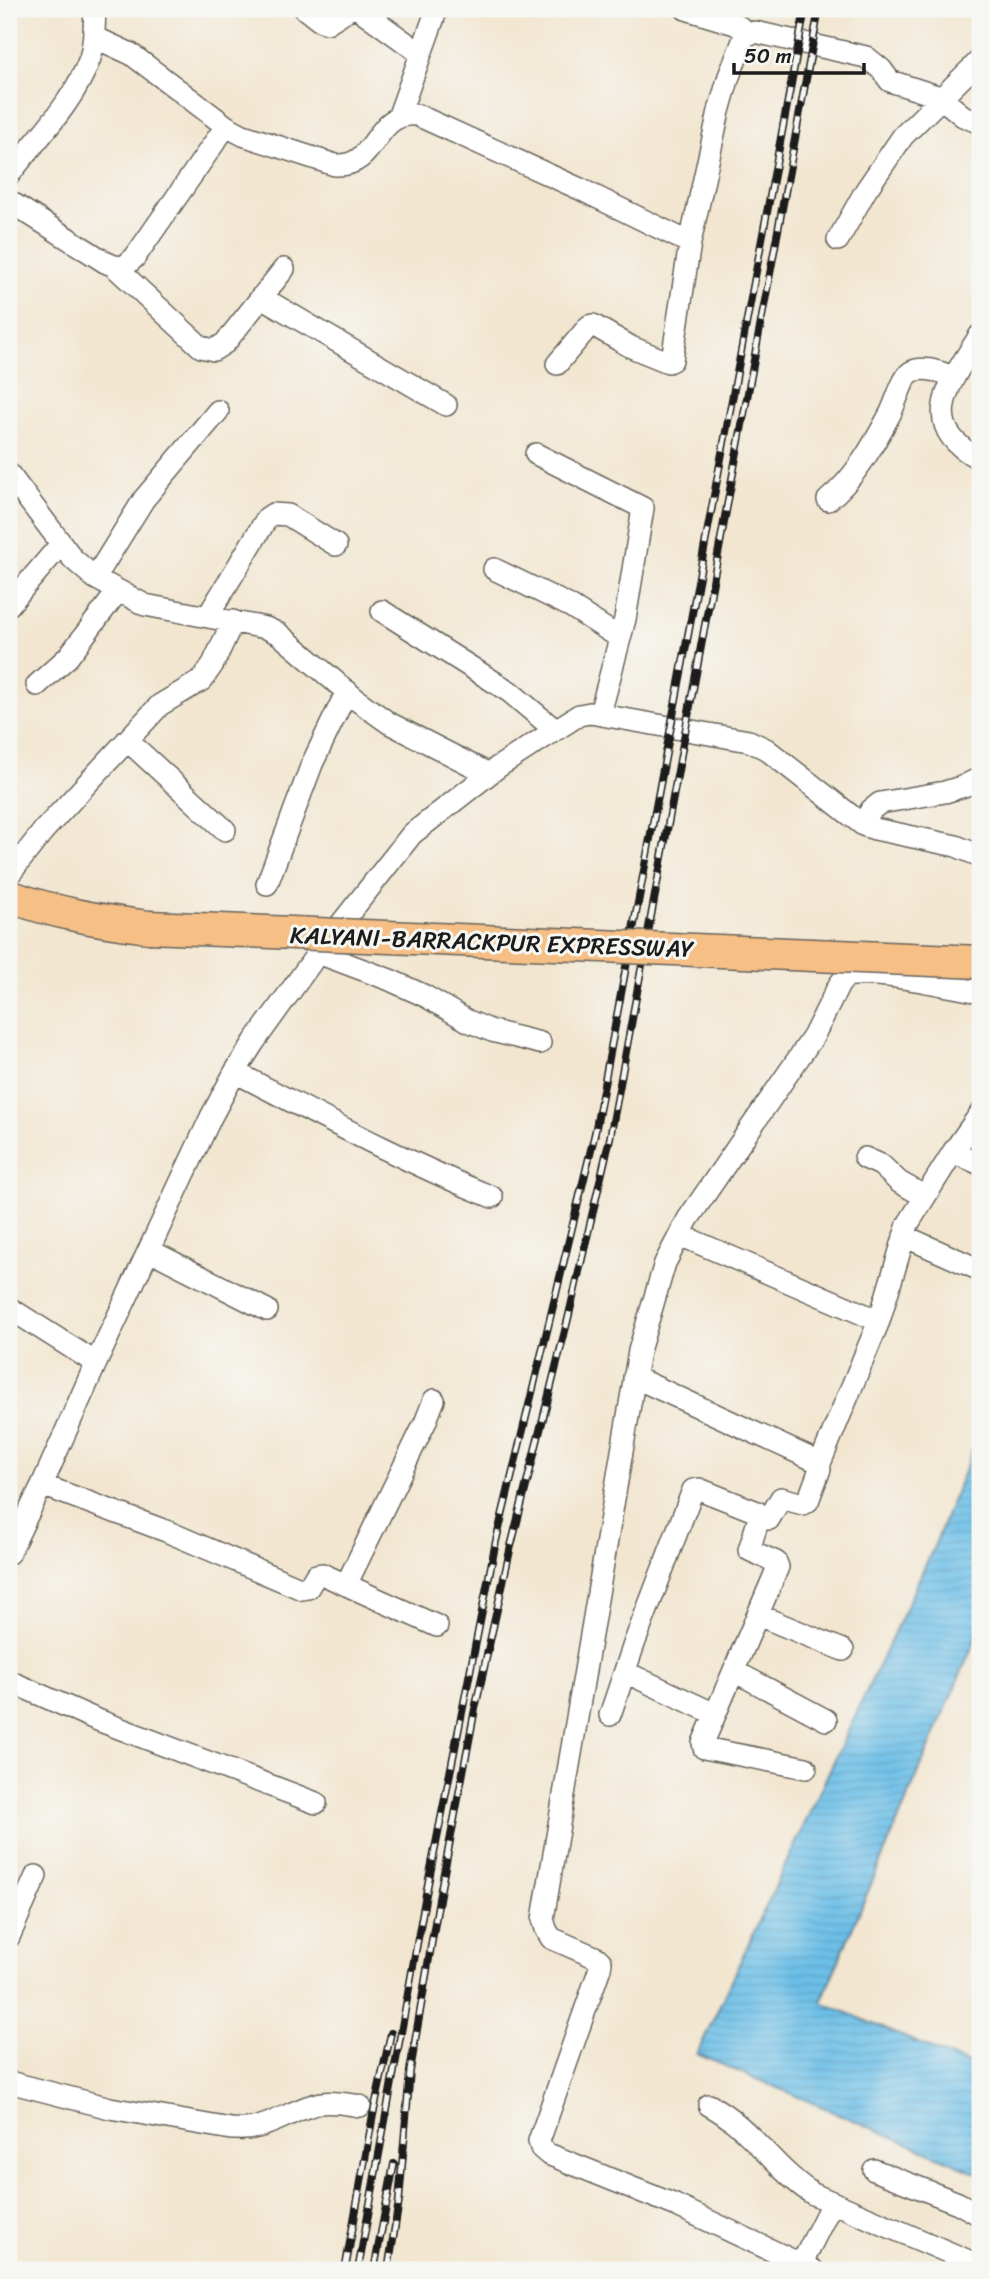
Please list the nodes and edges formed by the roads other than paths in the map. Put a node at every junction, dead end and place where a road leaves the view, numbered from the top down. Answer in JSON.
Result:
{"nodes":[{"id":1,"x":95,"y":9,"type":"edge"},
{"id":2,"x":305,"y":9,"type":"edge"},
{"id":3,"x":349,"y":9,"type":"edge"},
{"id":4,"x":359,"y":9,"type":"edge"},
{"id":5,"x":437,"y":9,"type":"edge"},
{"id":6,"x":686,"y":9,"type":"edge"},
{"id":7,"x":749,"y":33,"type":"junction"},
{"id":8,"x":94,"y":37,"type":"junction"},
{"id":9,"x":420,"y":53,"type":"junction"},
{"id":10,"x":980,"y":60,"type":"edge"},
{"id":11,"x":940,"y":97,"type":"junction"},
{"id":12,"x":399,"y":115,"type":"junction"},
{"id":13,"x":980,"y":123,"type":"edge"},
{"id":14,"x":226,"y":127,"type":"junction"},
{"id":15,"x":9,"y":174,"type":"edge"},
{"id":16,"x":9,"y":201,"type":"edge"},
{"id":17,"x":838,"y":240,"type":"dead end"},
{"id":18,"x":690,"y":243,"type":"junction"},
{"id":19,"x":114,"y":266,"type":"junction"},
{"id":20,"x":284,"y":269,"type":"dead end"},
{"id":21,"x":261,"y":297,"type":"junction"},
{"id":22,"x":980,"y":335,"type":"edge"},
{"id":23,"x":557,"y":364,"type":"dead end"},
{"id":24,"x":954,"y":377,"type":"junction"},
{"id":25,"x":446,"y":405,"type":"dead end"},
{"id":26,"x":218,"y":411,"type":"dead end"},
{"id":27,"x":536,"y":454,"type":"dead end"},
{"id":28,"x":980,"y":459,"type":"edge"},
{"id":29,"x":9,"y":474,"type":"edge"},
{"id":30,"x":828,"y":500,"type":"dead end"},
{"id":31,"x":61,"y":544,"type":"junction"},
{"id":32,"x":336,"y":545,"type":"dead end"},
{"id":33,"x":494,"y":569,"type":"dead end"},
{"id":34,"x":95,"y":578,"type":"junction"},
{"id":35,"x":118,"y":591,"type":"junction"},
{"id":36,"x":9,"y":605,"type":"edge"},
{"id":37,"x":382,"y":611,"type":"dead end"},
{"id":38,"x":208,"y":616,"type":"junction"},
{"id":39,"x":233,"y":621,"type":"junction"},
{"id":40,"x":620,"y":638,"type":"junction"},
{"id":41,"x":37,"y":685,"type":"dead end"},
{"id":42,"x":347,"y":691,"type":"junction"},
{"id":43,"x":600,"y":714,"type":"junction"},
{"id":44,"x":555,"y":730,"type":"junction"},
{"id":45,"x":127,"y":740,"type":"junction"},
{"id":46,"x":489,"y":774,"type":"junction"},
{"id":47,"x":980,"y":778,"type":"edge"},
{"id":48,"x":863,"y":825,"type":"junction"},
{"id":49,"x":225,"y":830,"type":"dead end"},
{"id":50,"x":980,"y":856,"type":"edge"},
{"id":51,"x":9,"y":875,"type":"edge"},
{"id":52,"x":267,"y":884,"type":"dead end"},
{"id":53,"x":9,"y":896,"type":"edge"},
{"id":54,"x":317,"y":953,"type":"junction"},
{"id":55,"x":980,"y":962,"type":"edge"},
{"id":56,"x":980,"y":992,"type":"edge"},
{"id":57,"x":540,"y":1043,"type":"dead end"},
{"id":58,"x":235,"y":1072,"type":"junction"},
{"id":59,"x":980,"y":1114,"type":"edge"},
{"id":60,"x":953,"y":1152,"type":"junction"},
{"id":61,"x":865,"y":1158,"type":"dead end"},
{"id":62,"x":980,"y":1164,"type":"edge"},
{"id":63,"x":924,"y":1196,"type":"junction"},
{"id":64,"x":492,"y":1197,"type":"dead end"},
{"id":65,"x":680,"y":1235,"type":"junction"},
{"id":66,"x":904,"y":1236,"type":"junction"},
{"id":67,"x":149,"y":1250,"type":"junction"},
{"id":68,"x":980,"y":1270,"type":"edge"},
{"id":69,"x":9,"y":1308,"type":"edge"},
{"id":70,"x":267,"y":1310,"type":"dead end"},
{"id":71,"x":879,"y":1321,"type":"junction"},
{"id":72,"x":96,"y":1363,"type":"junction"},
{"id":73,"x":634,"y":1377,"type":"junction"},
{"id":74,"x":434,"y":1399,"type":"dead end"},
{"id":75,"x":819,"y":1461,"type":"junction"},
{"id":76,"x":42,"y":1485,"type":"junction"},
{"id":77,"x":761,"y":1518,"type":"junction"},
{"id":78,"x":9,"y":1553,"type":"edge"},
{"id":79,"x":346,"y":1585,"type":"junction"},
{"id":80,"x":758,"y":1615,"type":"junction"},
{"id":81,"x":437,"y":1626,"type":"dead end"},
{"id":82,"x":843,"y":1650,"type":"dead end"},
{"id":83,"x":734,"y":1671,"type":"junction"},
{"id":84,"x":625,"y":1672,"type":"junction"},
{"id":85,"x":9,"y":1681,"type":"edge"},
{"id":86,"x":715,"y":1714,"type":"junction"},
{"id":87,"x":610,"y":1715,"type":"dead end"},
{"id":88,"x":826,"y":1720,"type":"dead end"},
{"id":89,"x":806,"y":1768,"type":"dead end"},
{"id":90,"x":316,"y":1803,"type":"dead end"},
{"id":91,"x":36,"y":1876,"type":"dead end"},
{"id":92,"x":9,"y":1937,"type":"edge"},
{"id":93,"x":9,"y":2082,"type":"edge"},
{"id":94,"x":709,"y":2105,"type":"dead end"},
{"id":95,"x":360,"y":2106,"type":"dead end"},
{"id":96,"x":874,"y":2170,"type":"dead end"},
{"id":97,"x":832,"y":2203,"type":"junction"},
{"id":98,"x":980,"y":2215,"type":"edge"},
{"id":99,"x":778,"y":2263,"type":"edge"},
{"id":100,"x":980,"y":2266,"type":"edge"},
{"id":101,"x":807,"y":2268,"type":"edge"}],
"edges":[{"from":1,"to":8,"type":"street"},
{"from":2,"to":3,"type":"street"},
{"from":4,"to":9,"type":"street"},
{"from":5,"to":9,"type":"street"},
{"from":6,"to":7,"type":"street"},
{"from":7,"to":11,"type":"street"},
{"from":7,"to":18,"type":"street"},
{"from":8,"to":14,"type":"street"},
{"from":8,"to":15,"type":"street"},
{"from":9,"to":12,"type":"street"},
{"from":10,"to":11,"type":"street"},
{"from":11,"to":13,"type":"street"},
{"from":11,"to":17,"type":"street"},
{"from":12,"to":14,"type":"street"},
{"from":12,"to":18,"type":"street"},
{"from":14,"to":19,"type":"street"},
{"from":16,"to":19,"type":"street"},
{"from":18,"to":23,"type":"street"},
{"from":19,"to":21,"type":"street"},
{"from":20,"to":21,"type":"street"},
{"from":21,"to":25,"type":"street"},
{"from":22,"to":24,"type":"street"},
{"from":24,"to":28,"type":"street"},
{"from":24,"to":30,"type":"street"},
{"from":26,"to":34,"type":"street"},
{"from":27,"to":40,"type":"street"},
{"from":29,"to":31,"type":"street"},
{"from":31,"to":34,"type":"street"},
{"from":31,"to":36,"type":"street"},
{"from":32,"to":38,"type":"street"},
{"from":33,"to":40,"type":"street"},
{"from":34,"to":35,"type":"street"},
{"from":35,"to":38,"type":"street"},
{"from":35,"to":41,"type":"street"},
{"from":37,"to":44,"type":"street"},
{"from":38,"to":39,"type":"street"},
{"from":39,"to":42,"type":"street"},
{"from":39,"to":45,"type":"street"},
{"from":40,"to":43,"type":"street"},
{"from":42,"to":46,"type":"street"},
{"from":42,"to":52,"type":"street"},
{"from":43,"to":44,"type":"street"},
{"from":43,"to":48,"type":"street"},
{"from":44,"to":46,"type":"street"},
{"from":45,"to":49,"type":"street"},
{"from":45,"to":51,"type":"street"},
{"from":46,"to":54,"type":"street"},
{"from":47,"to":48,"type":"street"},
{"from":48,"to":50,"type":"street"},
{"from":53,"to":55,"type":"highway","name":"KALYANI-BARRACKPUR EXPRESSWAY","bridge":true},
{"from":54,"to":57,"type":"street"},
{"from":54,"to":58,"type":"street"},
{"from":56,"to":65,"type":"street"},
{"from":58,"to":64,"type":"street"},
{"from":58,"to":67,"type":"street"},
{"from":59,"to":60,"type":"street"},
{"from":60,"to":62,"type":"street"},
{"from":60,"to":63,"type":"street"},
{"from":61,"to":63,"type":"street"},
{"from":63,"to":66,"type":"street"},
{"from":65,"to":71,"type":"street"},
{"from":65,"to":73,"type":"street"},
{"from":66,"to":68,"type":"street"},
{"from":66,"to":71,"type":"street"},
{"from":67,"to":70,"type":"street"},
{"from":67,"to":72,"type":"street"},
{"from":69,"to":72,"type":"street"},
{"from":71,"to":75,"type":"street"},
{"from":72,"to":76,"type":"street"},
{"from":73,"to":75,"type":"street"},
{"from":73,"to":99,"type":"street"},
{"from":74,"to":79,"type":"street"},
{"from":75,"to":77,"type":"street"},
{"from":76,"to":78,"type":"street"},
{"from":76,"to":79,"type":"street"},
{"from":77,"to":80,"type":"street"},
{"from":77,"to":84,"type":"street"},
{"from":79,"to":81,"type":"street"},
{"from":80,"to":82,"type":"street"},
{"from":80,"to":83,"type":"street"},
{"from":83,"to":86,"type":"street"},
{"from":83,"to":88,"type":"street"},
{"from":84,"to":86,"type":"street"},
{"from":84,"to":87,"type":"street"},
{"from":85,"to":90,"type":"street"},
{"from":86,"to":89,"type":"street"},
{"from":91,"to":92,"type":"street"},
{"from":93,"to":95,"type":"street"},
{"from":94,"to":97,"type":"street"},
{"from":96,"to":98,"type":"street"},
{"from":97,"to":100,"type":"street"},
{"from":97,"to":101,"type":"street"},
{"from":99,"to":101,"type":"street"}]}
